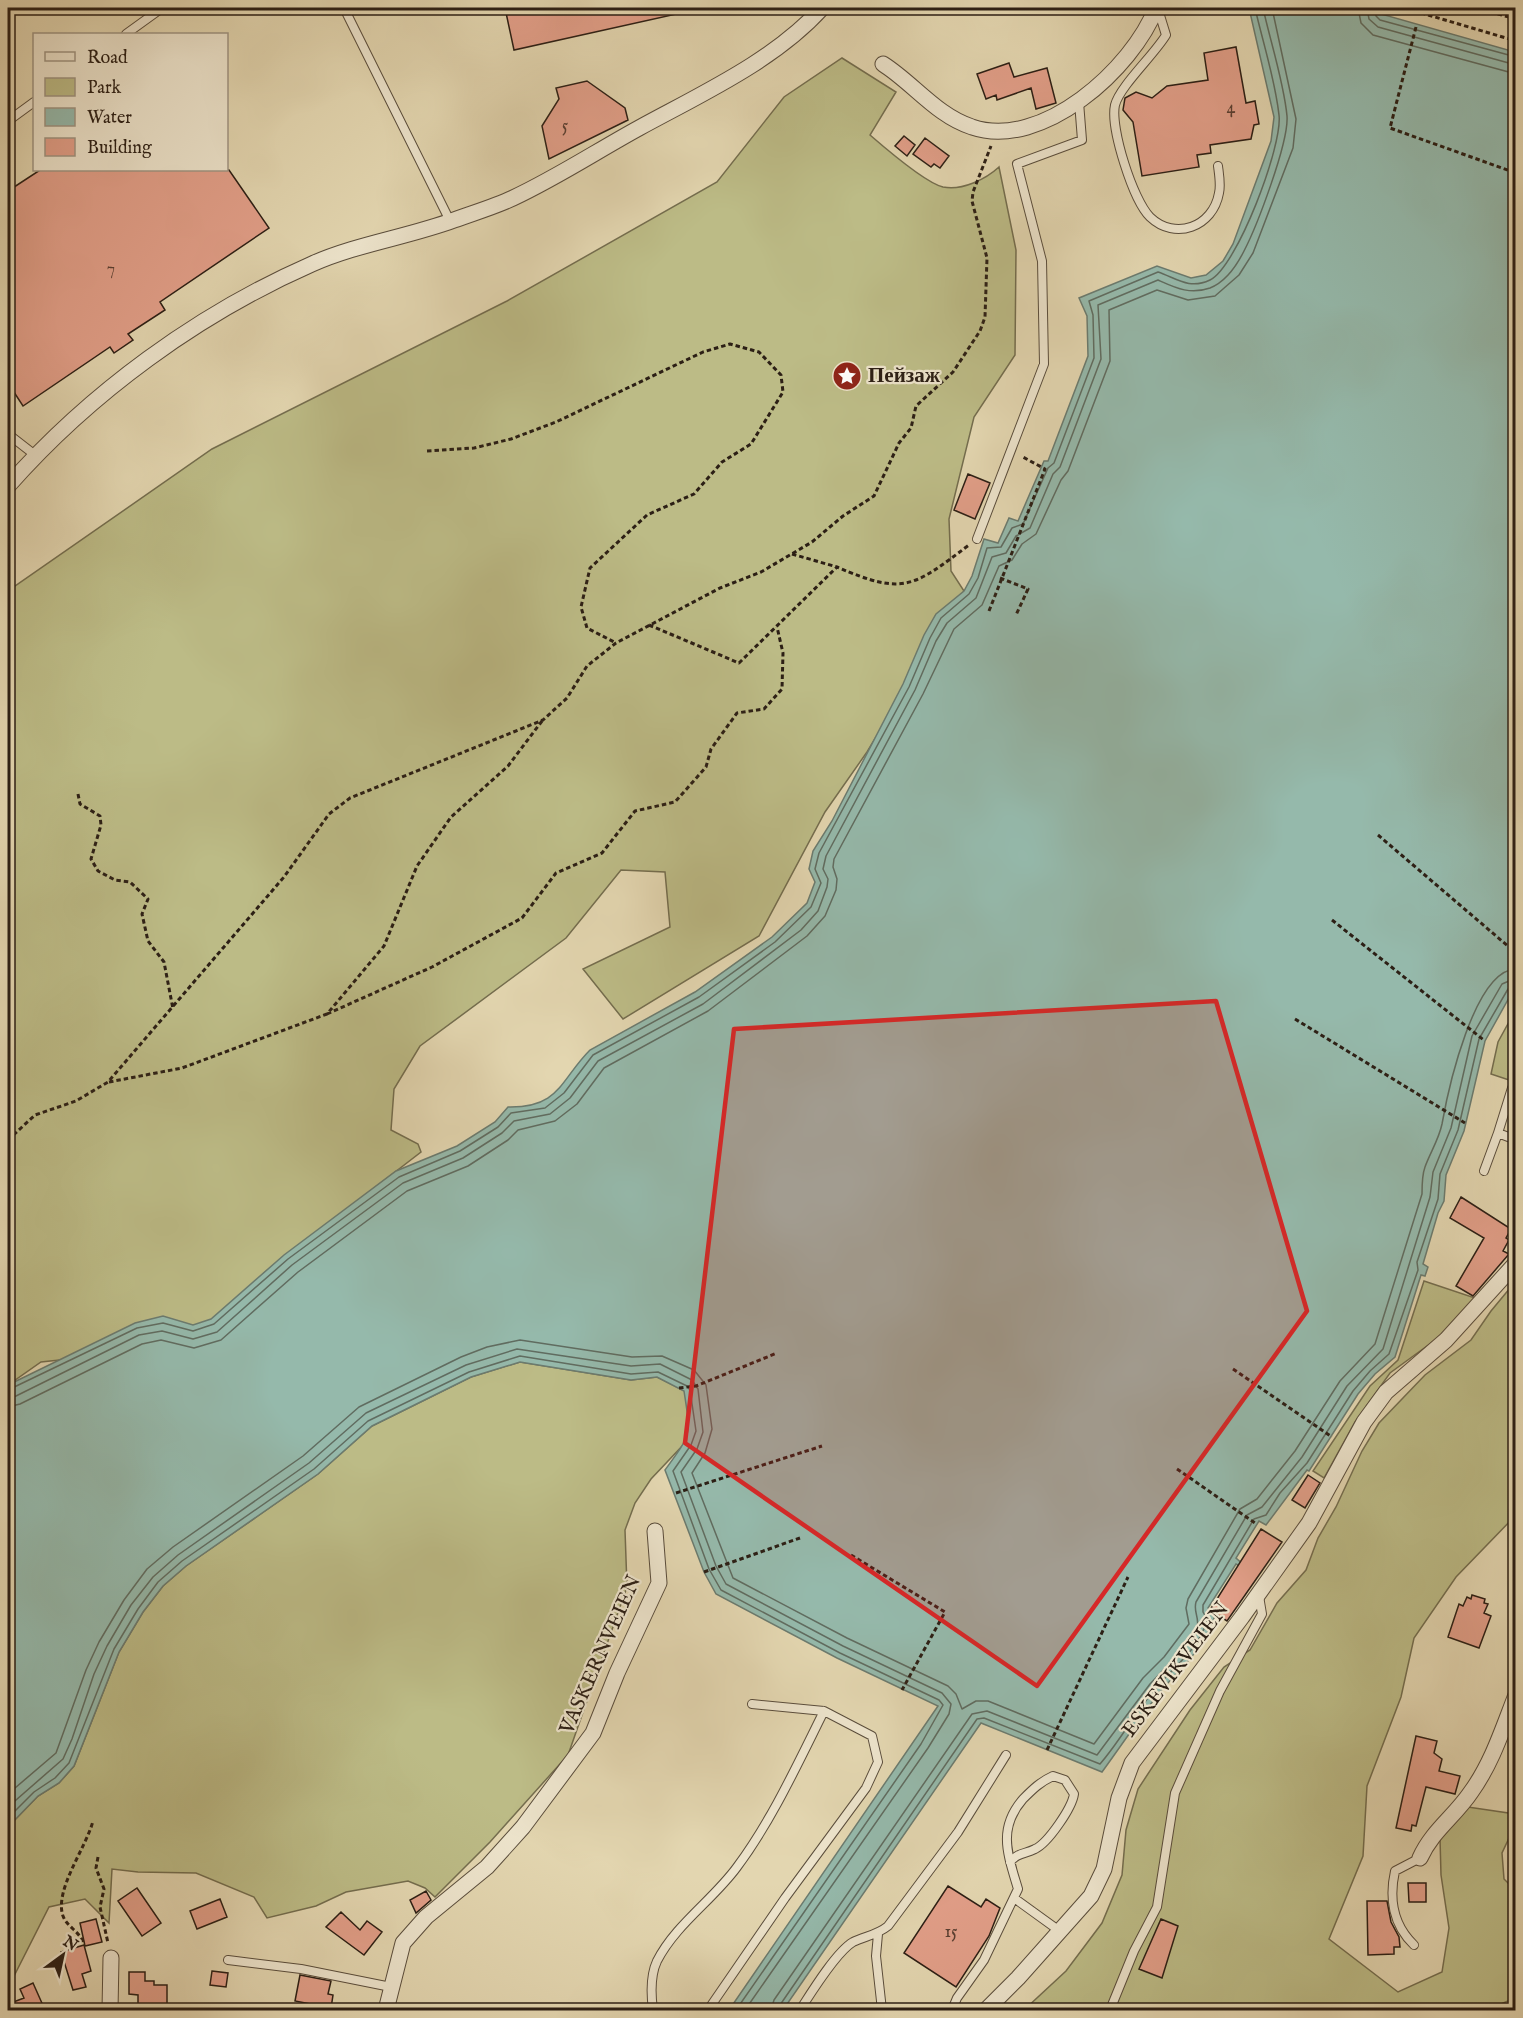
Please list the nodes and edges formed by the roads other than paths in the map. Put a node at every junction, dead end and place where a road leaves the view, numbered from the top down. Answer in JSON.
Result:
{"nodes":[{"id":1,"x":162,"y":8,"type":"edge"},
{"id":2,"x":344,"y":8,"type":"edge"},
{"id":3,"x":1157,"y":8,"type":"edge"},
{"id":4,"x":816,"y":10,"type":"edge"},
{"id":5,"x":127,"y":33,"type":"edge"},
{"id":6,"x":883,"y":64,"type":"dead end"},
{"id":7,"x":1079,"y":102,"type":"junction"},
{"id":8,"x":33,"y":103,"type":"edge"},
{"id":9,"x":8,"y":121,"type":"edge"},
{"id":10,"x":1218,"y":166,"type":"dead end"},
{"id":11,"x":450,"y":221,"type":"junction"},
{"id":12,"x":8,"y":434,"type":"edge"},
{"id":13,"x":35,"y":455,"type":"junction"},
{"id":14,"x":8,"y":486,"type":"edge"},
{"id":15,"x":977,"y":539,"type":"road end"},
{"id":16,"x":1512,"y":1088,"type":"dead end"},
{"id":17,"x":1497,"y":1133,"type":"junction"},
{"id":18,"x":1515,"y":1140,"type":"edge"},
{"id":19,"x":1484,"y":1171,"type":"dead end"},
{"id":20,"x":1515,"y":1263,"type":"edge"},
{"id":21,"x":656,"y":1531,"type":"dead end"},
{"id":22,"x":1258,"y":1594,"type":"junction"},
{"id":23,"x":1515,"y":1695,"type":"edge"},
{"id":24,"x":752,"y":1704,"type":"dead end"},
{"id":25,"x":824,"y":1711,"type":"junction"},
{"id":26,"x":1006,"y":1755,"type":"dead end"},
{"id":27,"x":1420,"y":1858,"type":"joint"},
{"id":28,"x":1010,"y":1862,"type":"junction"},
{"id":29,"x":1014,"y":1898,"type":"junction"},
{"id":30,"x":1061,"y":1932,"type":"junction"},
{"id":31,"x":878,"y":1934,"type":"junction"},
{"id":32,"x":1414,"y":1945,"type":"dead end"},
{"id":33,"x":111,"y":1958,"type":"road end"},
{"id":34,"x":228,"y":1960,"type":"dead end"},
{"id":35,"x":391,"y":1987,"type":"junction"},
{"id":36,"x":110,"y":2010,"type":"edge"},
{"id":37,"x":386,"y":2010,"type":"edge"},
{"id":38,"x":653,"y":2010,"type":"edge"},
{"id":39,"x":708,"y":2010,"type":"edge"},
{"id":40,"x":800,"y":2010,"type":"edge"},
{"id":41,"x":882,"y":2010,"type":"edge"},
{"id":42,"x":951,"y":2010,"type":"edge"},
{"id":43,"x":986,"y":2010,"type":"edge"},
{"id":44,"x":1110,"y":2010,"type":"edge"}],
"edges":[{"from":1,"to":5,"type":"lane"},
{"from":2,"to":11,"type":"lane"},
{"from":3,"to":7,"type":"street"},
{"from":3,"to":10,"type":"lane"},
{"from":4,"to":11,"type":"street"},
{"from":6,"to":7,"type":"street"},
{"from":7,"to":15,"type":"lane"},
{"from":8,"to":9,"type":"lane"},
{"from":11,"to":13,"type":"street"},
{"from":12,"to":13,"type":"lane"},
{"from":13,"to":14,"type":"street"},
{"from":16,"to":17,"type":"lane"},
{"from":17,"to":18,"type":"lane"},
{"from":17,"to":19,"type":"lane"},
{"from":20,"to":22,"type":"street","name":"ESKEVIKVEIEN"},
{"from":21,"to":35,"type":"street","name":"VASKERNVEIEN"},
{"from":22,"to":30,"type":"street","name":"ESKEVIKVEIEN"},
{"from":22,"to":44,"type":"lane"},
{"from":23,"to":27,"type":"street"},
{"from":24,"to":25,"type":"lane"},
{"from":25,"to":38,"type":"lane"},
{"from":25,"to":39,"type":"lane"},
{"from":26,"to":31,"type":"lane"},
{"from":27,"to":32,"type":"lane"},
{"from":28,"to":28,"type":"lane"},
{"from":28,"to":29,"type":"lane"},
{"from":29,"to":30,"type":"lane"},
{"from":29,"to":42,"type":"lane"},
{"from":30,"to":43,"type":"street","name":"ESKEVIKVEIEN"},
{"from":31,"to":40,"type":"lane"},
{"from":31,"to":41,"type":"lane"},
{"from":33,"to":36,"type":"street"},
{"from":34,"to":35,"type":"lane"},
{"from":35,"to":37,"type":"street","name":"VASKERNVEIEN"}]}
